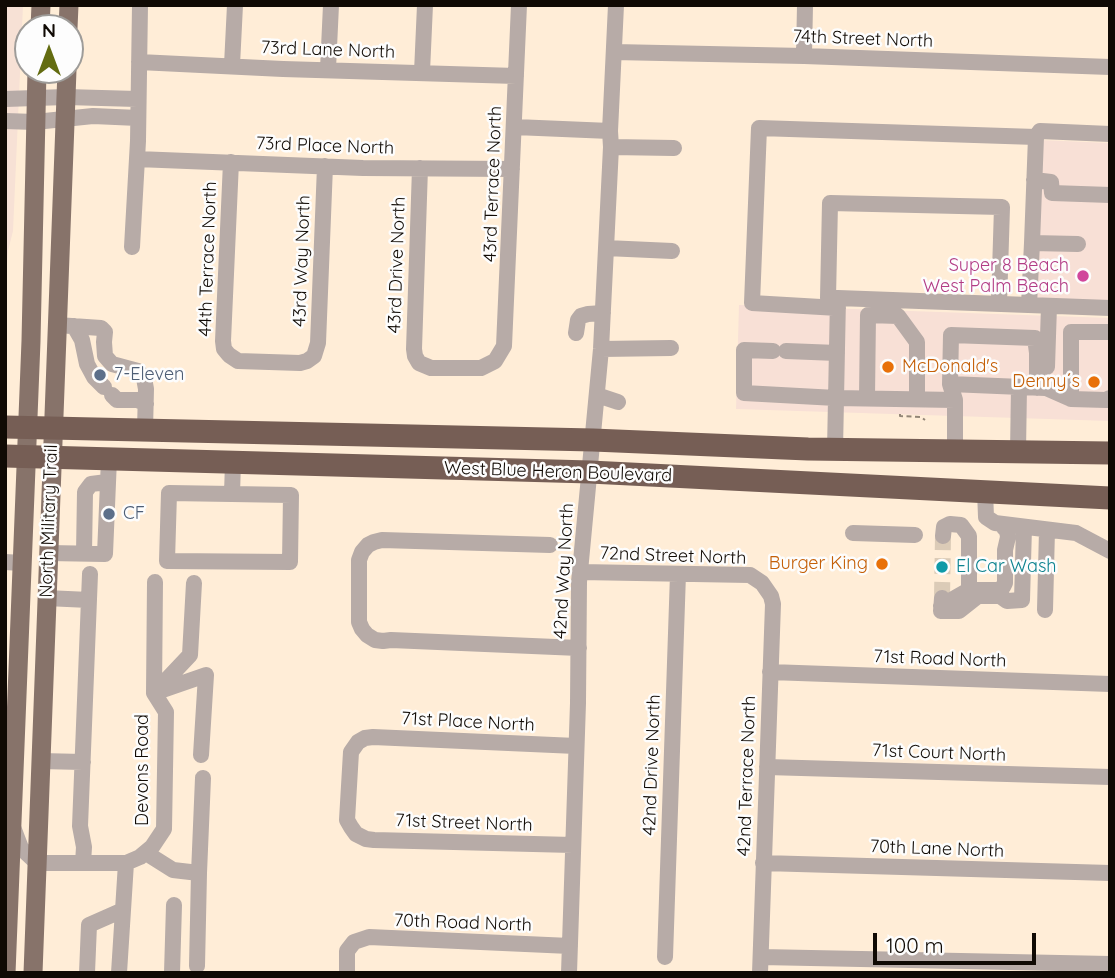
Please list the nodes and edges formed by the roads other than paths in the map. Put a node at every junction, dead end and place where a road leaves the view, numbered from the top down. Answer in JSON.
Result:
{"nodes":[{"id":1,"x":141,"y":5,"type":"edge"},
{"id":2,"x":235,"y":5,"type":"edge"},
{"id":3,"x":331,"y":5,"type":"edge"},
{"id":4,"x":425,"y":5,"type":"edge"},
{"id":5,"x":519,"y":5,"type":"edge"},
{"id":6,"x":616,"y":5,"type":"edge"},
{"id":7,"x":805,"y":5,"type":"edge"},
{"id":8,"x":614,"y":52,"type":"junction"},
{"id":9,"x":804,"y":56,"type":"junction"},
{"id":10,"x":139,"y":62,"type":"junction"},
{"id":11,"x":232,"y":65,"type":"junction"},
{"id":12,"x":1110,"y":67,"type":"edge"},
{"id":13,"x":328,"y":69,"type":"junction"},
{"id":14,"x":422,"y":72,"type":"junction"},
{"id":15,"x":516,"y":76,"type":"junction"},
{"id":16,"x":37,"y":84,"type":"edge"},
{"id":17,"x":66,"y":84,"type":"edge"},
{"id":18,"x":66,"y":97,"type":"junction"},
{"id":19,"x":104,"y":98,"type":"junction"},
{"id":20,"x":5,"y":99,"type":"edge"},
{"id":21,"x":36,"y":99,"type":"junction"},
{"id":22,"x":137,"y":99,"type":"junction"},
{"id":23,"x":104,"y":116,"type":"junction"},
{"id":24,"x":138,"y":118,"type":"junction"},
{"id":25,"x":65,"y":120,"type":"junction"},
{"id":26,"x":5,"y":121,"type":"edge"},
{"id":27,"x":35,"y":122,"type":"junction"},
{"id":28,"x":515,"y":127,"type":"junction"},
{"id":29,"x":1110,"y":134,"type":"edge"},
{"id":30,"x":1035,"y":137,"type":"junction"},
{"id":31,"x":611,"y":139,"type":"junction"},
{"id":32,"x":674,"y":148,"type":"dead end"},
{"id":33,"x":137,"y":159,"type":"junction"},
{"id":34,"x":231,"y":162,"type":"junction"},
{"id":35,"x":325,"y":166,"type":"junction"},
{"id":36,"x":420,"y":168,"type":"junction"},
{"id":37,"x":512,"y":169,"type":"junction"},
{"id":38,"x":1034,"y":180,"type":"junction"},
{"id":39,"x":1110,"y":195,"type":"edge"},
{"id":40,"x":1032,"y":243,"type":"junction"},
{"id":41,"x":1078,"y":244,"type":"dead end"},
{"id":42,"x":132,"y":247,"type":"dead end"},
{"id":43,"x":606,"y":248,"type":"junction"},
{"id":44,"x":672,"y":251,"type":"dead end"},
{"id":45,"x":999,"y":304,"type":"junction"},
{"id":46,"x":1029,"y":305,"type":"junction"},
{"id":47,"x":1110,"y":308,"type":"edge"},
{"id":48,"x":838,"y":309,"type":"junction"},
{"id":49,"x":1048,"y":312,"type":"junction"},
{"id":50,"x":603,"y":313,"type":"junction"},
{"id":51,"x":868,"y":322,"type":"junction"},
{"id":52,"x":65,"y":326,"type":"junction"},
{"id":53,"x":1071,"y":332,"type":"junction"},
{"id":54,"x":1110,"y":332,"type":"edge"},
{"id":55,"x":576,"y":333,"type":"dead end"},
{"id":56,"x":671,"y":348,"type":"dead end"},
{"id":57,"x":601,"y":349,"type":"junction"},
{"id":58,"x":837,"y":353,"type":"junction"},
{"id":59,"x":314,"y":356,"type":"joint"},
{"id":60,"x":495,"y":360,"type":"joint"},
{"id":61,"x":1020,"y":387,"type":"junction"},
{"id":62,"x":1042,"y":388,"type":"junction"},
{"id":63,"x":952,"y":392,"type":"junction"},
{"id":64,"x":597,"y":395,"type":"junction"},
{"id":65,"x":836,"y":398,"type":"junction"},
{"id":66,"x":867,"y":398,"type":"junction"},
{"id":67,"x":917,"y":398,"type":"junction"},
{"id":68,"x":1110,"y":398,"type":"edge"},
{"id":69,"x":1071,"y":399,"type":"junction"},
{"id":70,"x":618,"y":402,"type":"dead end"},
{"id":71,"x":146,"y":404,"type":"junction"},
{"id":72,"x":16,"y":427,"type":"edge"},
{"id":73,"x":52,"y":428,"type":"junction"},
{"id":74,"x":145,"y":430,"type":"junction"},
{"id":75,"x":593,"y":440,"type":"junction"},
{"id":76,"x":835,"y":450,"type":"junction"},
{"id":77,"x":965,"y":451,"type":"junction"},
{"id":78,"x":1018,"y":452,"type":"junction"},
{"id":79,"x":1110,"y":453,"type":"edge"},
{"id":80,"x":16,"y":456,"type":"edge"},
{"id":81,"x":51,"y":458,"type":"junction"},
{"id":82,"x":109,"y":459,"type":"junction"},
{"id":83,"x":233,"y":462,"type":"junction"},
{"id":84,"x":590,"y":472,"type":"junction"},
{"id":85,"x":708,"y":478,"type":"junction"},
{"id":86,"x":855,"y":484,"type":"junction"},
{"id":87,"x":985,"y":491,"type":"junction"},
{"id":88,"x":233,"y":494,"type":"junction"},
{"id":89,"x":1110,"y":498,"type":"edge"},
{"id":90,"x":1004,"y":526,"type":"junction"},
{"id":91,"x":1024,"y":527,"type":"junction"},
{"id":92,"x":1047,"y":530,"type":"junction"},
{"id":93,"x":853,"y":533,"type":"dead end"},
{"id":94,"x":915,"y":535,"type":"dead end"},
{"id":95,"x":943,"y":536,"type":"dead end"},
{"id":96,"x":550,"y":545,"type":"dead end"},
{"id":97,"x":1110,"y":551,"type":"edge"},
{"id":98,"x":48,"y":553,"type":"junction"},
{"id":99,"x":14,"y":562,"type":"edge"},
{"id":100,"x":580,"y":572,"type":"junction"},
{"id":101,"x":90,"y":574,"type":"dead end"},
{"id":102,"x":678,"y":574,"type":"junction"},
{"id":103,"x":155,"y":582,"type":"dead end"},
{"id":104,"x":194,"y":583,"type":"dead end"},
{"id":105,"x":762,"y":583,"type":"joint"},
{"id":106,"x":971,"y":595,"type":"junction"},
{"id":107,"x":46,"y":598,"type":"junction"},
{"id":108,"x":89,"y":600,"type":"junction"},
{"id":109,"x":942,"y":602,"type":"dead end"},
{"id":110,"x":1045,"y":610,"type":"dead end"},
{"id":111,"x":579,"y":648,"type":"junction"},
{"id":112,"x":770,"y":672,"type":"junction"},
{"id":113,"x":1110,"y":684,"type":"edge"},
{"id":114,"x":154,"y":693,"type":"junction"},
{"id":115,"x":576,"y":746,"type":"junction"},
{"id":116,"x":201,"y":755,"type":"dead end"},
{"id":117,"x":40,"y":761,"type":"junction"},
{"id":118,"x":83,"y":762,"type":"junction"},
{"id":119,"x":10,"y":767,"type":"edge"},
{"id":120,"x":766,"y":767,"type":"junction"},
{"id":121,"x":1110,"y":777,"type":"edge"},
{"id":122,"x":203,"y":778,"type":"dead end"},
{"id":123,"x":12,"y":824,"type":"junction"},
{"id":124,"x":356,"y":834,"type":"joint"},
{"id":125,"x":573,"y":845,"type":"junction"},
{"id":126,"x":146,"y":853,"type":"junction"},
{"id":127,"x":37,"y":863,"type":"junction"},
{"id":128,"x":83,"y":863,"type":"junction"},
{"id":129,"x":126,"y":863,"type":"junction"},
{"id":130,"x":763,"y":863,"type":"junction"},
{"id":131,"x":199,"y":873,"type":"junction"},
{"id":132,"x":1110,"y":873,"type":"edge"},
{"id":133,"x":174,"y":905,"type":"dead end"},
{"id":134,"x":123,"y":910,"type":"junction"},
{"id":135,"x":570,"y":947,"type":"junction"},
{"id":136,"x":665,"y":957,"type":"dead end"},
{"id":137,"x":1110,"y":964,"type":"edge"},
{"id":138,"x":6,"y":965,"type":"edge"},
{"id":139,"x":760,"y":965,"type":"edge"},
{"id":140,"x":197,"y":966,"type":"dead end"},
{"id":141,"x":33,"y":973,"type":"edge"},
{"id":142,"x":87,"y":973,"type":"edge"},
{"id":143,"x":119,"y":973,"type":"edge"},
{"id":144,"x":172,"y":973,"type":"edge"},
{"id":145,"x":347,"y":973,"type":"edge"},
{"id":146,"x":569,"y":973,"type":"edge"}],
"edges":[{"from":1,"to":10,"type":"street"},
{"from":2,"to":11,"type":"street"},
{"from":3,"to":13,"type":"street"},
{"from":4,"to":14,"type":"street"},
{"from":5,"to":15,"type":"street","name":"43rd Terrace North"},
{"from":6,"to":8,"type":"street","name":"42nd Way North"},
{"from":7,"to":9,"type":"street"},
{"from":8,"to":9,"type":"street","name":"74th Street North"},
{"from":8,"to":31,"type":"street","name":"42nd Way North"},
{"from":9,"to":12,"type":"street","name":"74th Street North"},
{"from":10,"to":11,"type":"street","name":"73rd Lane North"},
{"from":10,"to":22,"type":"street"},
{"from":11,"to":13,"type":"street","name":"73rd Lane North"},
{"from":13,"to":14,"type":"street","name":"73rd Lane North"},
{"from":14,"to":15,"type":"street","name":"73rd Lane North"},
{"from":15,"to":28,"type":"street","name":"43rd Terrace North"},
{"from":16,"to":21,"type":"main road","name":"North Military Trail"},
{"from":17,"to":18,"type":"main road","name":"North Military Trail"},
{"from":18,"to":19,"type":"street"},
{"from":18,"to":21,"type":"street"},
{"from":18,"to":25,"type":"main road","name":"North Military Trail"},
{"from":19,"to":22,"type":"street"},
{"from":19,"to":23,"type":"street"},
{"from":20,"to":21,"type":"street"},
{"from":21,"to":27,"type":"main road","name":"North Military Trail"},
{"from":22,"to":24,"type":"street"},
{"from":23,"to":24,"type":"street"},
{"from":23,"to":25,"type":"street"},
{"from":24,"to":33,"type":"street"},
{"from":25,"to":27,"type":"street"},
{"from":25,"to":52,"type":"main road","name":"North Military Trail"},
{"from":26,"to":27,"type":"street"},
{"from":27,"to":72,"type":"main road","name":"North Military Trail"},
{"from":28,"to":31,"type":"street"},
{"from":28,"to":37,"type":"street","name":"43rd Terrace North"},
{"from":29,"to":30,"type":"street"},
{"from":30,"to":38,"type":"street"},
{"from":30,"to":48,"type":"street"},
{"from":31,"to":32,"type":"street"},
{"from":31,"to":43,"type":"street","name":"42nd Way North"},
{"from":33,"to":34,"type":"street","name":"73rd Place North"},
{"from":33,"to":42,"type":"street"},
{"from":34,"to":35,"type":"street","name":"73rd Place North"},
{"from":34,"to":59,"type":"street","name":"44th Terrace North"},
{"from":35,"to":36,"type":"street","name":"73rd Place North"},
{"from":35,"to":59,"type":"street","name":"43rd Way North"},
{"from":36,"to":37,"type":"street","name":"73rd Place North"},
{"from":36,"to":60,"type":"street","name":"43rd Drive North"},
{"from":37,"to":60,"type":"street","name":"43rd Terrace North"},
{"from":38,"to":39,"type":"street"},
{"from":38,"to":40,"type":"street"},
{"from":40,"to":41,"type":"street"},
{"from":40,"to":46,"type":"street"},
{"from":43,"to":44,"type":"street"},
{"from":43,"to":50,"type":"street","name":"42nd Way North"},
{"from":45,"to":46,"type":"street"},
{"from":45,"to":48,"type":"street"},
{"from":45,"to":48,"type":"street"},
{"from":46,"to":49,"type":"street"},
{"from":47,"to":49,"type":"street"},
{"from":48,"to":51,"type":"street"},
{"from":48,"to":58,"type":"street"},
{"from":49,"to":53,"type":"street"},
{"from":49,"to":62,"type":"street"},
{"from":50,"to":55,"type":"street"},
{"from":50,"to":57,"type":"street","name":"42nd Way North"},
{"from":51,"to":66,"type":"street"},
{"from":51,"to":67,"type":"street"},
{"from":52,"to":71,"type":"street"},
{"from":52,"to":71,"type":"street"},
{"from":52,"to":73,"type":"main road","name":"North Military Trail"},
{"from":53,"to":54,"type":"street"},
{"from":53,"to":69,"type":"street"},
{"from":56,"to":57,"type":"street"},
{"from":57,"to":64,"type":"street","name":"42nd Way North"},
{"from":58,"to":65,"type":"street"},
{"from":58,"to":65,"type":"street"},
{"from":61,"to":62,"type":"street"},
{"from":61,"to":63,"type":"street"},
{"from":61,"to":78,"type":"street"},
{"from":62,"to":63,"type":"street"},
{"from":62,"to":69,"type":"street"},
{"from":63,"to":67,"type":"street"},
{"from":63,"to":77,"type":"street"},
{"from":64,"to":70,"type":"street"},
{"from":64,"to":75,"type":"street","name":"42nd Way North"},
{"from":65,"to":66,"type":"street"},
{"from":65,"to":76,"type":"street"},
{"from":66,"to":67,"type":"street"},
{"from":68,"to":69,"type":"street"},
{"from":71,"to":74,"type":"street"},
{"from":72,"to":73,"type":"highway","name":"West Blue Heron Boulevard"},
{"from":72,"to":80,"type":"main road","name":"North Military Trail"},
{"from":73,"to":74,"type":"highway","name":"West Blue Heron Boulevard"},
{"from":73,"to":81,"type":"main road","name":"North Military Trail"},
{"from":74,"to":75,"type":"highway","name":"West Blue Heron Boulevard"},
{"from":75,"to":76,"type":"highway","name":"West Blue Heron Boulevard"},
{"from":75,"to":84,"type":"street","name":"42nd Way North"},
{"from":76,"to":77,"type":"highway","name":"West Blue Heron Boulevard"},
{"from":76,"to":85,"type":"highway"},
{"from":77,"to":78,"type":"highway","name":"West Blue Heron Boulevard"},
{"from":77,"to":86,"type":"highway"},
{"from":78,"to":79,"type":"highway","name":"West Blue Heron Boulevard"},
{"from":80,"to":81,"type":"highway","name":"West Blue Heron Boulevard"},
{"from":80,"to":99,"type":"main road","name":"North Military Trail"},
{"from":81,"to":82,"type":"highway","name":"West Blue Heron Boulevard"},
{"from":81,"to":98,"type":"main road","name":"North Military Trail"},
{"from":82,"to":83,"type":"highway","name":"West Blue Heron Boulevard"},
{"from":82,"to":98,"type":"street"},
{"from":83,"to":84,"type":"highway","name":"West Blue Heron Boulevard"},
{"from":83,"to":88,"type":"street"},
{"from":84,"to":85,"type":"highway","name":"West Blue Heron Boulevard"},
{"from":84,"to":100,"type":"street","name":"42nd Way North"},
{"from":85,"to":86,"type":"highway","name":"West Blue Heron Boulevard"},
{"from":86,"to":87,"type":"highway","name":"West Blue Heron Boulevard"},
{"from":87,"to":89,"type":"highway","name":"West Blue Heron Boulevard"},
{"from":87,"to":90,"type":"street"},
{"from":88,"to":88,"type":"street"},
{"from":90,"to":91,"type":"street"},
{"from":90,"to":106,"type":"street"},
{"from":91,"to":92,"type":"street"},
{"from":91,"to":106,"type":"street"},
{"from":92,"to":97,"type":"street"},
{"from":92,"to":110,"type":"street"},
{"from":93,"to":94,"type":"street"},
{"from":95,"to":106,"type":"street"},
{"from":96,"to":111,"type":"street"},
{"from":98,"to":107,"type":"main road","name":"North Military Trail"},
{"from":99,"to":119,"type":"main road","name":"North Military Trail"},
{"from":100,"to":102,"type":"street","name":"72nd Street North"},
{"from":100,"to":111,"type":"street","name":"42nd Way North"},
{"from":101,"to":108,"type":"street"},
{"from":102,"to":105,"type":"street","name":"72nd Street North"},
{"from":102,"to":136,"type":"street","name":"42nd Drive North"},
{"from":103,"to":114,"type":"street"},
{"from":104,"to":114,"type":"street"},
{"from":105,"to":112,"type":"street","name":"42nd Terrace North"},
{"from":106,"to":109,"type":"street"},
{"from":107,"to":108,"type":"street"},
{"from":107,"to":117,"type":"main road","name":"North Military Trail"},
{"from":108,"to":118,"type":"street"},
{"from":111,"to":115,"type":"street","name":"42nd Way North"},
{"from":112,"to":113,"type":"street","name":"71st Road North"},
{"from":112,"to":120,"type":"street","name":"42nd Terrace North"},
{"from":114,"to":116,"type":"street"},
{"from":114,"to":126,"type":"street","name":"Devons Road"},
{"from":115,"to":124,"type":"street","name":"71st Place North"},
{"from":115,"to":125,"type":"street","name":"42nd Way North"},
{"from":117,"to":118,"type":"street"},
{"from":117,"to":127,"type":"main road","name":"North Military Trail"},
{"from":118,"to":128,"type":"street"},
{"from":119,"to":123,"type":"main road","name":"North Military Trail"},
{"from":120,"to":121,"type":"street","name":"71st Court North"},
{"from":120,"to":130,"type":"street","name":"42nd Terrace North"},
{"from":122,"to":131,"type":"street"},
{"from":123,"to":127,"type":"street"},
{"from":123,"to":138,"type":"main road","name":"North Military Trail"},
{"from":124,"to":125,"type":"street","name":"71st Street North"},
{"from":125,"to":135,"type":"street","name":"42nd Way North"},
{"from":126,"to":129,"type":"street"},
{"from":126,"to":131,"type":"street"},
{"from":127,"to":128,"type":"street"},
{"from":127,"to":141,"type":"main road","name":"North Military Trail"},
{"from":128,"to":129,"type":"street"},
{"from":129,"to":134,"type":"street"},
{"from":130,"to":132,"type":"street","name":"70th Lane North"},
{"from":130,"to":139,"type":"street","name":"42nd Terrace North"},
{"from":131,"to":140,"type":"street"},
{"from":133,"to":144,"type":"street"},
{"from":134,"to":142,"type":"street"},
{"from":134,"to":143,"type":"street"},
{"from":135,"to":145,"type":"street","name":"70th Road North"},
{"from":135,"to":146,"type":"street","name":"42nd Way North"},
{"from":137,"to":139,"type":"street"}]}
